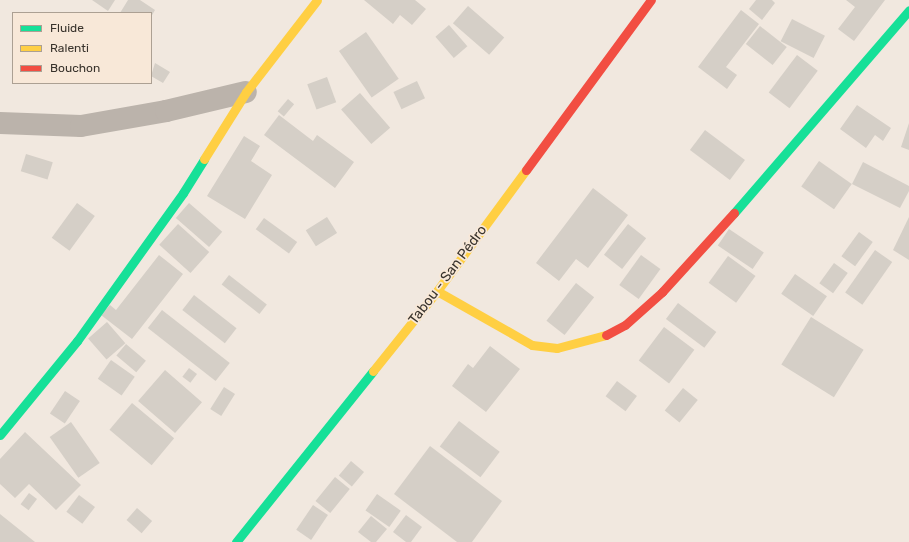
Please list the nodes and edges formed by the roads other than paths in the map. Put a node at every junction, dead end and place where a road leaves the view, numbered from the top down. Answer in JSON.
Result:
{"nodes":[{"id":1,"x":317,"y":0,"type":"edge"},
{"id":2,"x":652,"y":0,"type":"edge"},
{"id":3,"x":909,"y":10,"type":"edge"},
{"id":4,"x":246,"y":92,"type":"junction"},
{"id":5,"x":0,"y":123,"type":"edge"},
{"id":6,"x":437,"y":291,"type":"junction"},
{"id":7,"x":0,"y":435,"type":"edge"},
{"id":8,"x":236,"y":542,"type":"edge"}],
"edges":[{"from":1,"to":4,"type":"street"},
{"from":2,"to":6,"type":"street","name":"Tabou - San Pédro"},
{"from":3,"to":6,"type":"street"},
{"from":4,"to":5,"type":"street"},
{"from":4,"to":7,"type":"street"},
{"from":6,"to":8,"type":"street","name":"Tabou - San Pédro"}]}
